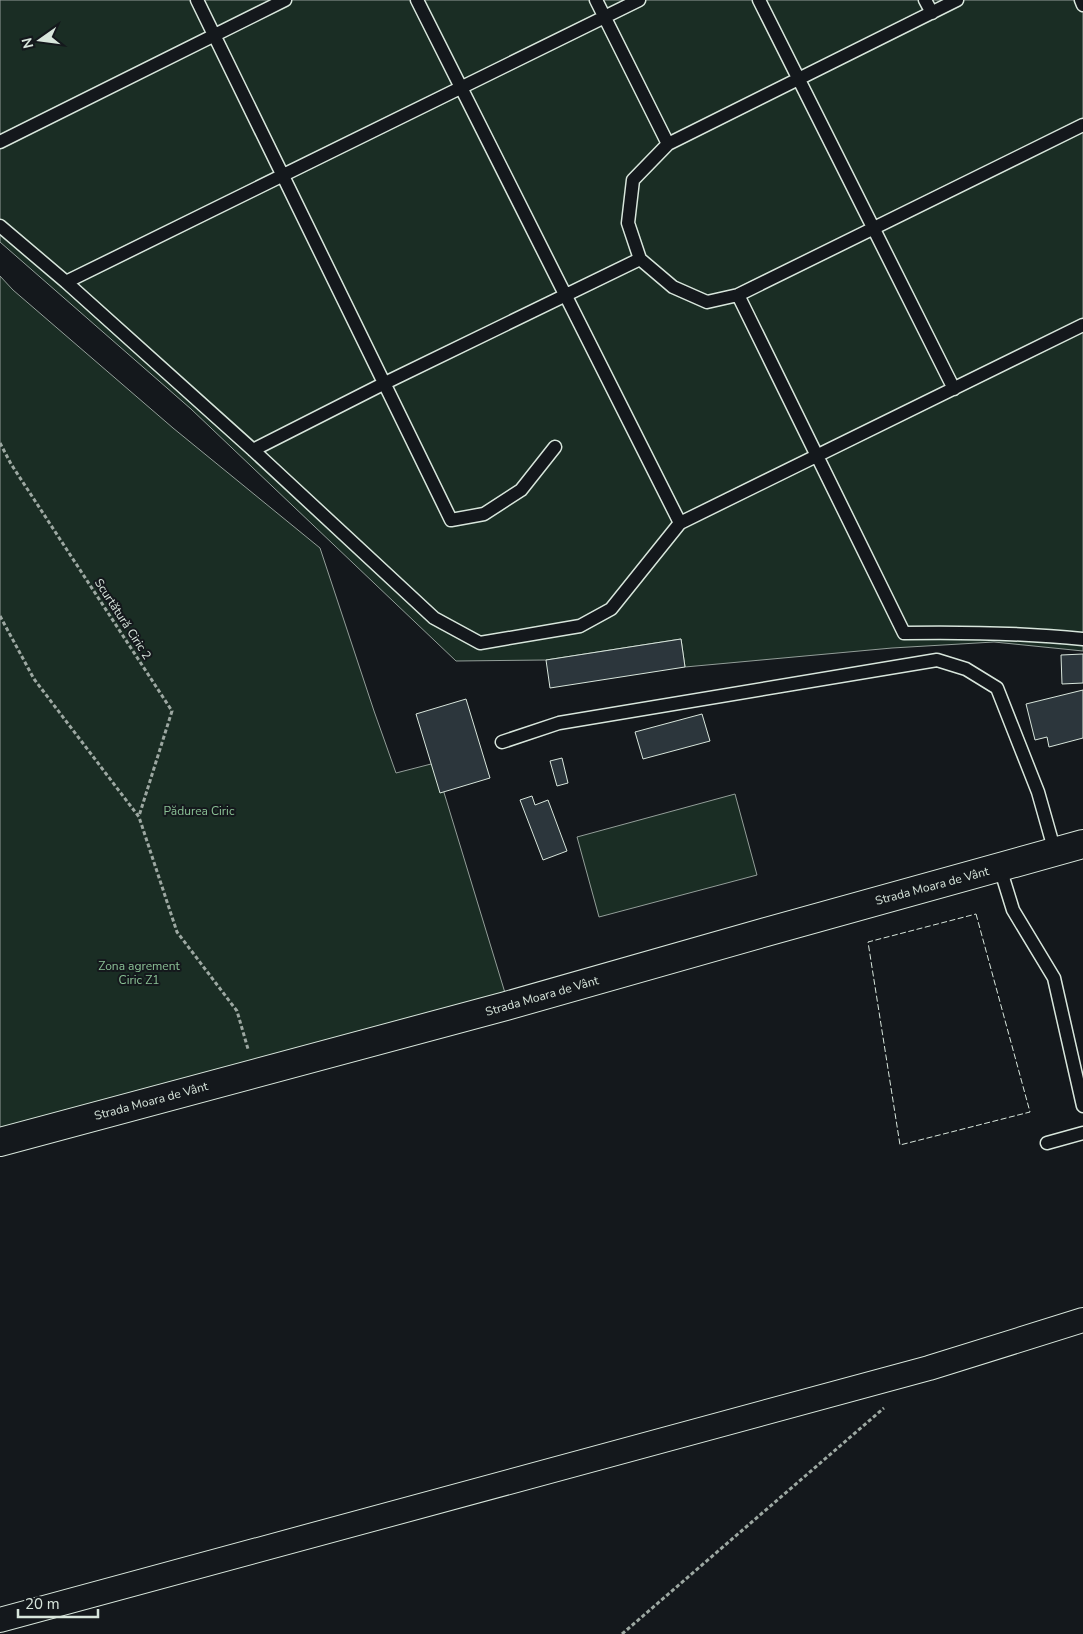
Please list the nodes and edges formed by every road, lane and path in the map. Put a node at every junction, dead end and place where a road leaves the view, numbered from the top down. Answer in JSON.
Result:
{"nodes":[{"id":1,"x":197,"y":0,"type":"edge"},
{"id":2,"x":285,"y":0,"type":"edge"},
{"id":3,"x":417,"y":0,"type":"edge"},
{"id":4,"x":596,"y":0,"type":"edge"},
{"id":5,"x":639,"y":0,"type":"edge"},
{"id":6,"x":758,"y":0,"type":"edge"},
{"id":7,"x":925,"y":0,"type":"edge"},
{"id":8,"x":957,"y":0,"type":"edge"},
{"id":9,"x":1081,"y":0,"type":"edge"},
{"id":10,"x":1083,"y":5,"type":"edge"},
{"id":11,"x":932,"y":13,"type":"junction"},
{"id":12,"x":604,"y":17,"type":"junction"},
{"id":13,"x":214,"y":34,"type":"junction"},
{"id":14,"x":797,"y":79,"type":"junction"},
{"id":15,"x":460,"y":87,"type":"junction"},
{"id":16,"x":1083,"y":125,"type":"edge"},
{"id":17,"x":0,"y":142,"type":"edge"},
{"id":18,"x":668,"y":144,"type":"junction"},
{"id":19,"x":282,"y":175,"type":"junction"},
{"id":20,"x":0,"y":226,"type":"edge"},
{"id":21,"x":873,"y":229,"type":"junction"},
{"id":22,"x":640,"y":259,"type":"junction"},
{"id":23,"x":66,"y":282,"type":"junction"},
{"id":24,"x":564,"y":294,"type":"junction"},
{"id":25,"x":738,"y":295,"type":"junction"},
{"id":26,"x":1083,"y":326,"type":"edge"},
{"id":27,"x":384,"y":382,"type":"junction"},
{"id":28,"x":954,"y":389,"type":"junction"},
{"id":29,"x":0,"y":443,"type":"edge"},
{"id":30,"x":556,"y":447,"type":"dead end"},
{"id":31,"x":253,"y":450,"type":"junction"},
{"id":32,"x":817,"y":456,"type":"junction"},
{"id":33,"x":680,"y":523,"type":"junction"},
{"id":34,"x":0,"y":616,"type":"edge"},
{"id":35,"x":1083,"y":638,"type":"edge"},
{"id":36,"x":502,"y":742,"type":"dead end"},
{"id":37,"x":138,"y":817,"type":"junction"},
{"id":38,"x":1083,"y":844,"type":"edge"},
{"id":39,"x":1055,"y":852,"type":"junction"},
{"id":40,"x":1000,"y":868,"type":"junction"},
{"id":41,"x":254,"y":1074,"type":"junction"},
{"id":42,"x":1083,"y":1106,"type":"edge"},
{"id":43,"x":1083,"y":1133,"type":"edge"},
{"id":44,"x":0,"y":1142,"type":"edge"},
{"id":45,"x":1047,"y":1143,"type":"dead end"},
{"id":46,"x":1083,"y":1320,"type":"edge"},
{"id":47,"x":886,"y":1406,"type":"dead end"},
{"id":48,"x":0,"y":1620,"type":"edge"},
{"id":49,"x":622,"y":1634,"type":"edge"}],
"edges":[{"from":1,"to":13,"type":"lane"},
{"from":2,"to":13,"type":"lane"},
{"from":3,"to":15,"type":"lane"},
{"from":4,"to":12,"type":"lane"},
{"from":5,"to":12,"type":"lane"},
{"from":6,"to":14,"type":"lane"},
{"from":7,"to":11,"type":"lane"},
{"from":8,"to":11,"type":"lane"},
{"from":9,"to":10,"type":"lane"},
{"from":11,"to":14,"type":"lane"},
{"from":12,"to":15,"type":"lane"},
{"from":12,"to":18,"type":"lane"},
{"from":13,"to":17,"type":"lane"},
{"from":13,"to":19,"type":"lane"},
{"from":14,"to":18,"type":"lane"},
{"from":14,"to":21,"type":"lane"},
{"from":15,"to":19,"type":"lane"},
{"from":15,"to":24,"type":"lane"},
{"from":16,"to":21,"type":"lane"},
{"from":18,"to":22,"type":"lane"},
{"from":19,"to":23,"type":"lane"},
{"from":19,"to":27,"type":"lane"},
{"from":20,"to":23,"type":"lane"},
{"from":21,"to":25,"type":"lane"},
{"from":21,"to":28,"type":"lane"},
{"from":22,"to":24,"type":"lane"},
{"from":22,"to":25,"type":"lane"},
{"from":23,"to":31,"type":"lane"},
{"from":24,"to":27,"type":"lane"},
{"from":24,"to":33,"type":"lane"},
{"from":25,"to":32,"type":"lane"},
{"from":26,"to":28,"type":"lane"},
{"from":27,"to":30,"type":"lane"},
{"from":27,"to":31,"type":"lane"},
{"from":28,"to":32,"type":"lane"},
{"from":29,"to":37,"type":"path","name":"Scurtătură Ciric 2"},
{"from":31,"to":33,"type":"lane"},
{"from":32,"to":33,"type":"lane"},
{"from":32,"to":35,"type":"lane"},
{"from":34,"to":37,"type":"path"},
{"from":36,"to":39,"type":"lane"},
{"from":37,"to":41,"type":"path"},
{"from":38,"to":39,"type":"main road","name":"Strada Moara de Vânt"},
{"from":39,"to":40,"type":"main road","name":"Strada Moara de Vânt"},
{"from":40,"to":41,"type":"main road","name":"Strada Moara de Vânt"},
{"from":40,"to":42,"type":"lane"},
{"from":41,"to":44,"type":"main road","name":"Strada Moara de Vânt"},
{"from":43,"to":45,"type":"lane"},
{"from":46,"to":48,"type":"street"},
{"from":47,"to":49,"type":"path"}]}
